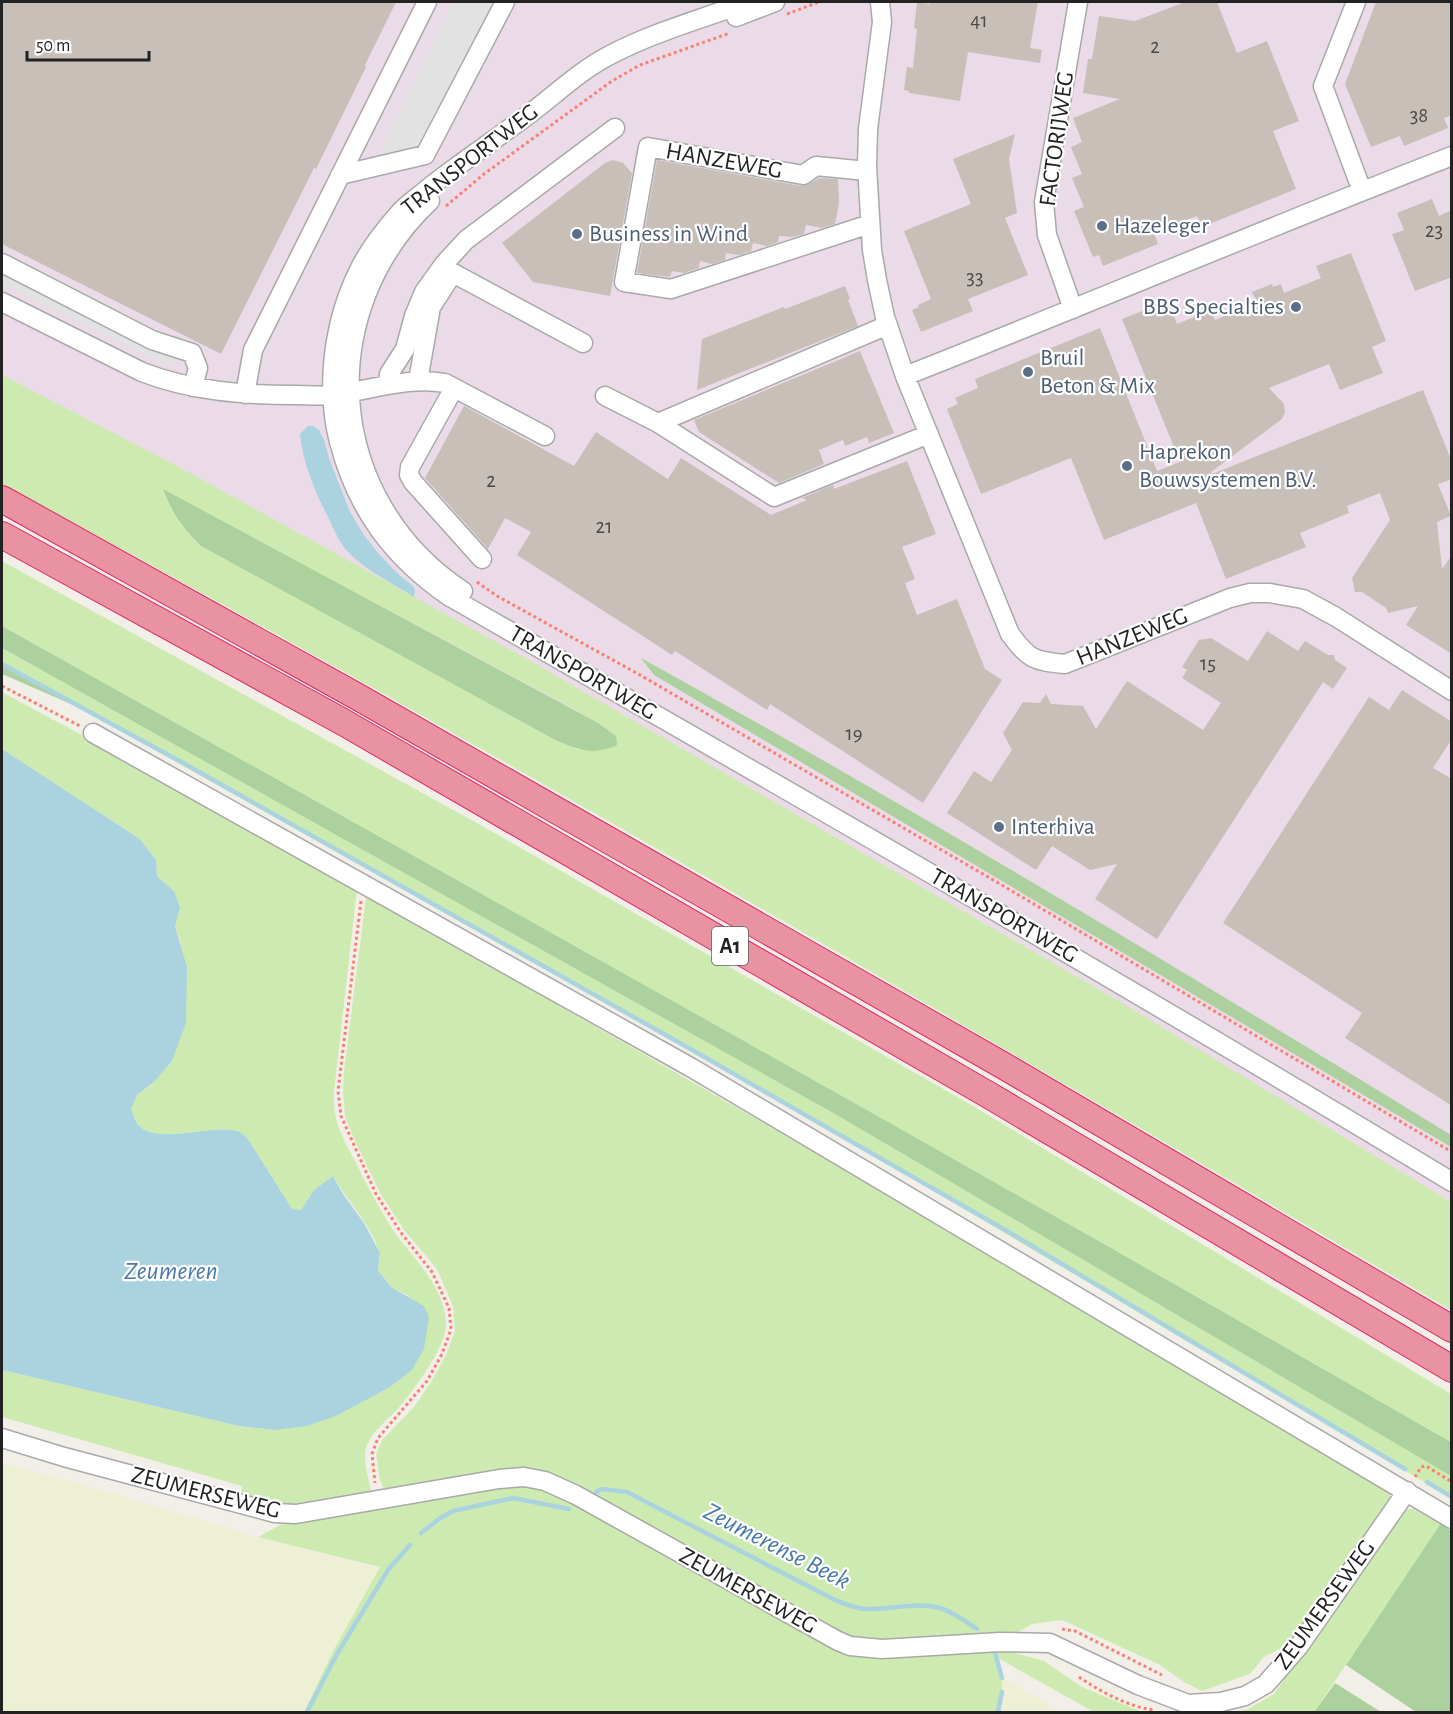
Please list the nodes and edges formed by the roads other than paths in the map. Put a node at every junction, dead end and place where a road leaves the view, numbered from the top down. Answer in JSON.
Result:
{"nodes":[{"id":1,"x":428,"y":2,"type":"edge"},
{"id":2,"x":505,"y":2,"type":"edge"},
{"id":3,"x":747,"y":2,"type":"edge"},
{"id":4,"x":775,"y":2,"type":"edge"},
{"id":5,"x":882,"y":2,"type":"edge"},
{"id":6,"x":1078,"y":2,"type":"edge"},
{"id":7,"x":1356,"y":2,"type":"edge"},
{"id":8,"x":615,"y":128,"type":"dead end"},
{"id":9,"x":1452,"y":156,"type":"edge"},
{"id":10,"x":867,"y":171,"type":"junction"},
{"id":11,"x":340,"y":175,"type":"junction"},
{"id":12,"x":1362,"y":191,"type":"junction"},
{"id":13,"x":870,"y":224,"type":"junction"},
{"id":14,"x":2,"y":263,"type":"edge"},
{"id":15,"x":2,"y":302,"type":"edge"},
{"id":16,"x":1073,"y":309,"type":"junction"},
{"id":17,"x":888,"y":325,"type":"junction"},
{"id":18,"x":584,"y":343,"type":"dead end"},
{"id":19,"x":905,"y":376,"type":"junction"},
{"id":20,"x":418,"y":381,"type":"junction"},
{"id":21,"x":388,"y":385,"type":"junction"},
{"id":22,"x":193,"y":387,"type":"junction"},
{"id":23,"x":454,"y":388,"type":"junction"},
{"id":24,"x":341,"y":393,"type":"junction"},
{"id":25,"x":245,"y":394,"type":"junction"},
{"id":26,"x":605,"y":396,"type":"dead end"},
{"id":27,"x":658,"y":423,"type":"junction"},
{"id":28,"x":929,"y":434,"type":"junction"},
{"id":29,"x":545,"y":436,"type":"dead end"},
{"id":30,"x":2,"y":499,"type":"edge"},
{"id":31,"x":2,"y":535,"type":"edge"},
{"id":32,"x":482,"y":559,"type":"dead end"},
{"id":33,"x":1452,"y":691,"type":"edge"},
{"id":34,"x":93,"y":733,"type":"road end"},
{"id":35,"x":1452,"y":1169,"type":"edge"},
{"id":36,"x":1452,"y":1182,"type":"edge"},
{"id":37,"x":1452,"y":1329,"type":"edge"},
{"id":38,"x":1452,"y":1369,"type":"edge"},
{"id":39,"x":2,"y":1438,"type":"edge"},
{"id":40,"x":1407,"y":1491,"type":"junction"},
{"id":41,"x":1452,"y":1519,"type":"edge"}],
"edges":[{"from":1,"to":11,"type":"street"},
{"from":2,"to":11,"type":"street"},
{"from":3,"to":24,"type":"street","name":"TRANSPORTWEG"},
{"from":4,"to":24,"type":"street","name":"TRANSPORTWEG"},
{"from":5,"to":10,"type":"street","name":"HANZEWEG"},
{"from":6,"to":16,"type":"street","name":"FACTORIJWEG"},
{"from":7,"to":12,"type":"street"},
{"from":8,"to":21,"type":"street"},
{"from":9,"to":12,"type":"street"},
{"from":10,"to":13,"type":"street","name":"HANZEWEG"},
{"from":10,"to":13,"type":"street","name":"HANZEWEG"},
{"from":11,"to":25,"type":"street"},
{"from":12,"to":16,"type":"street"},
{"from":13,"to":17,"type":"street","name":"HANZEWEG"},
{"from":14,"to":22,"type":"street"},
{"from":15,"to":22,"type":"street"},
{"from":16,"to":19,"type":"street"},
{"from":17,"to":19,"type":"street","name":"HANZEWEG"},
{"from":17,"to":27,"type":"street"},
{"from":18,"to":20,"type":"street"},
{"from":19,"to":28,"type":"street","name":"HANZEWEG"},
{"from":20,"to":21,"type":"street"},
{"from":20,"to":23,"type":"street"},
{"from":21,"to":24,"type":"street"},
{"from":22,"to":25,"type":"street"},
{"from":23,"to":29,"type":"street"},
{"from":23,"to":32,"type":"street"},
{"from":24,"to":25,"type":"street"},
{"from":24,"to":35,"type":"street","name":"TRANSPORTWEG"},
{"from":24,"to":36,"type":"street","name":"TRANSPORTWEG"},
{"from":26,"to":27,"type":"street"},
{"from":27,"to":28,"type":"street"},
{"from":28,"to":33,"type":"street","name":"HANZEWEG"},
{"from":30,"to":37,"type":"highway","number":"A1"},
{"from":31,"to":38,"type":"highway","number":"A1"},
{"from":34,"to":40,"type":"street"},
{"from":39,"to":40,"type":"street","name":"ZEUMERSEWEG"},
{"from":40,"to":41,"type":"street"}]}
